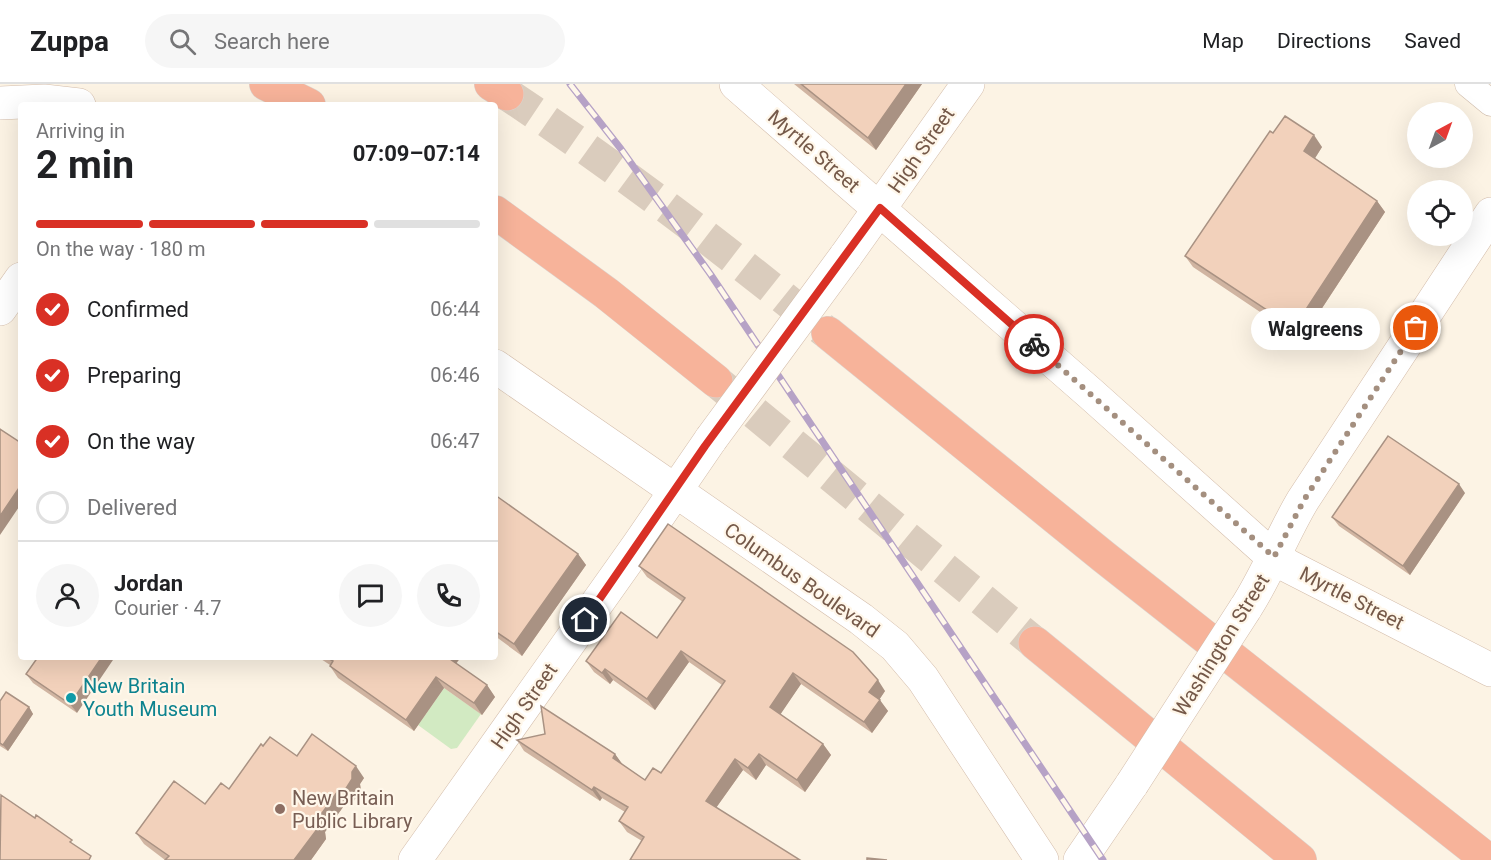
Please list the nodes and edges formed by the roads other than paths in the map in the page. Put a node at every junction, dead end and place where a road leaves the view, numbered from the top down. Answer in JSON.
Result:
{"nodes":[{"id":1,"x":266,"y":84,"type":"edge"},
{"id":2,"x":736,"y":84,"type":"edge"},
{"id":3,"x":968,"y":84,"type":"edge"},
{"id":4,"x":1468,"y":84,"type":"edge"},
{"id":5,"x":18,"y":102,"type":"edge"},
{"id":6,"x":19,"y":102,"type":"edge"},
{"id":7,"x":48,"y":102,"type":"edge"},
{"id":8,"x":303,"y":102,"type":"edge"},
{"id":9,"x":1491,"y":102,"type":"edge"},
{"id":10,"x":0,"y":103,"type":"edge"},
{"id":11,"x":880,"y":208,"type":"junction"},
{"id":12,"x":498,"y":214,"type":"edge"},
{"id":13,"x":1491,"y":214,"type":"edge"},
{"id":14,"x":18,"y":283,"type":"edge"},
{"id":15,"x":0,"y":309,"type":"edge"},
{"id":16,"x":828,"y":333,"type":"tunnel mouth"},
{"id":17,"x":498,"y":368,"type":"edge"},
{"id":18,"x":716,"y":381,"type":"tunnel mouth"},
{"id":19,"x":675,"y":491,"type":"junction"},
{"id":20,"x":1274,"y":557,"type":"junction"},
{"id":21,"x":1035,"y":643,"type":"tunnel mouth"},
{"id":22,"x":1491,"y":670,"type":"edge"},
{"id":23,"x":415,"y":860,"type":"edge"},
{"id":24,"x":1042,"y":860,"type":"edge"},
{"id":25,"x":1080,"y":860,"type":"edge"},
{"id":26,"x":1300,"y":860,"type":"edge"},
{"id":27,"x":1488,"y":860,"type":"edge"}],
"edges":[{"from":1,"to":8,"type":"highway"},
{"from":2,"to":11,"type":"street","name":"Myrtle Street"},
{"from":3,"to":11,"type":"street","name":"High Street"},
{"from":4,"to":9,"type":"street"},
{"from":5,"to":10,"type":"street"},
{"from":6,"to":7,"type":"street"},
{"from":11,"to":19,"type":"street","name":"High Street","bridge":true},
{"from":11,"to":20,"type":"street","name":"Myrtle Street"},
{"from":12,"to":18,"type":"highway"},
{"from":13,"to":20,"type":"street","name":"Washington Street"},
{"from":14,"to":15,"type":"street"},
{"from":16,"to":27,"type":"highway"},
{"from":17,"to":19,"type":"street","name":"Columbus Boulevard"},
{"from":19,"to":23,"type":"street","name":"High Street"},
{"from":19,"to":24,"type":"street","name":"Columbus Boulevard"},
{"from":20,"to":22,"type":"street","name":"Myrtle Street"},
{"from":20,"to":25,"type":"street","name":"Washington Street","bridge":true},
{"from":21,"to":26,"type":"highway"}]}
